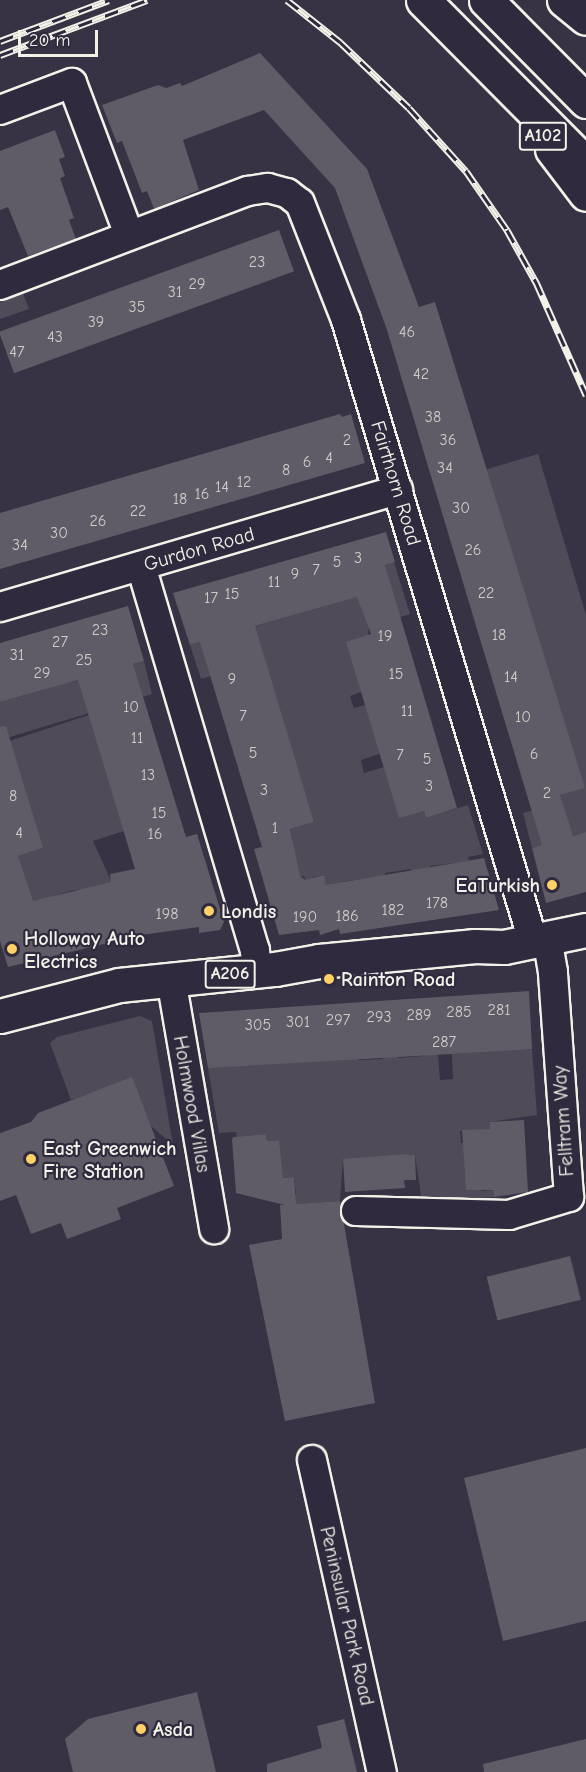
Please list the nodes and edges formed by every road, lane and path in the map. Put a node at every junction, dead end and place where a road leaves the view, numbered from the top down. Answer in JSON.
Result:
{"nodes":[{"id":1,"x":423,"y":0,"type":"edge"},
{"id":2,"x":486,"y":0,"type":"edge"},
{"id":3,"x":500,"y":0,"type":"edge"},
{"id":4,"x":564,"y":0,"type":"edge"},
{"id":5,"x":586,"y":18,"type":"edge"},
{"id":6,"x":586,"y":73,"type":"edge"},
{"id":7,"x":499,"y":78,"type":"junction"},
{"id":8,"x":586,"y":101,"type":"edge"},
{"id":9,"x":0,"y":110,"type":"edge"},
{"id":10,"x":586,"y":164,"type":"edge"},
{"id":11,"x":586,"y":194,"type":"edge"},
{"id":12,"x":129,"y":235,"type":"junction"},
{"id":13,"x":0,"y":285,"type":"edge"},
{"id":14,"x":398,"y":490,"type":"junction"},
{"id":15,"x":141,"y":566,"type":"junction"},
{"id":16,"x":0,"y":607,"type":"edge"},
{"id":17,"x":586,"y":930,"type":"edge"},
{"id":18,"x":540,"y":940,"type":"junction"},
{"id":19,"x":257,"y":971,"type":"junction"},
{"id":20,"x":171,"y":979,"type":"junction"},
{"id":21,"x":0,"y":1016,"type":"edge"},
{"id":22,"x":356,"y":1211,"type":"dead end"},
{"id":23,"x":214,"y":1229,"type":"dead end"},
{"id":24,"x":312,"y":1460,"type":"dead end"},
{"id":25,"x":382,"y":1772,"type":"edge"}],
"edges":[{"from":1,"to":7,"type":"main road","number":"A102"},
{"from":2,"to":8,"type":"main road","number":"A102"},
{"from":3,"to":6,"type":"main road"},
{"from":4,"to":5,"type":"main road"},
{"from":7,"to":10,"type":"main road","number":"A102"},
{"from":7,"to":11,"type":"main road","number":"A102"},
{"from":9,"to":12,"type":"street"},
{"from":12,"to":13,"type":"street","name":"Fairthorn Road"},
{"from":12,"to":14,"type":"street","name":"Fairthorn Road"},
{"from":14,"to":15,"type":"street","name":"Gurdon Road"},
{"from":14,"to":18,"type":"street","name":"Fairthorn Road"},
{"from":15,"to":16,"type":"street","name":"Gurdon Road"},
{"from":15,"to":19,"type":"street"},
{"from":17,"to":18,"type":"main road","number":"A206"},
{"from":18,"to":19,"type":"main road","number":"A206"},
{"from":18,"to":22,"type":"street","name":"Felltram Way"},
{"from":19,"to":20,"type":"main road","number":"A206"},
{"from":20,"to":21,"type":"main road","number":"A206"},
{"from":20,"to":23,"type":"street","name":"Holmwood Villas"},
{"from":24,"to":25,"type":"street","name":"Peninsular Park Road"}]}
